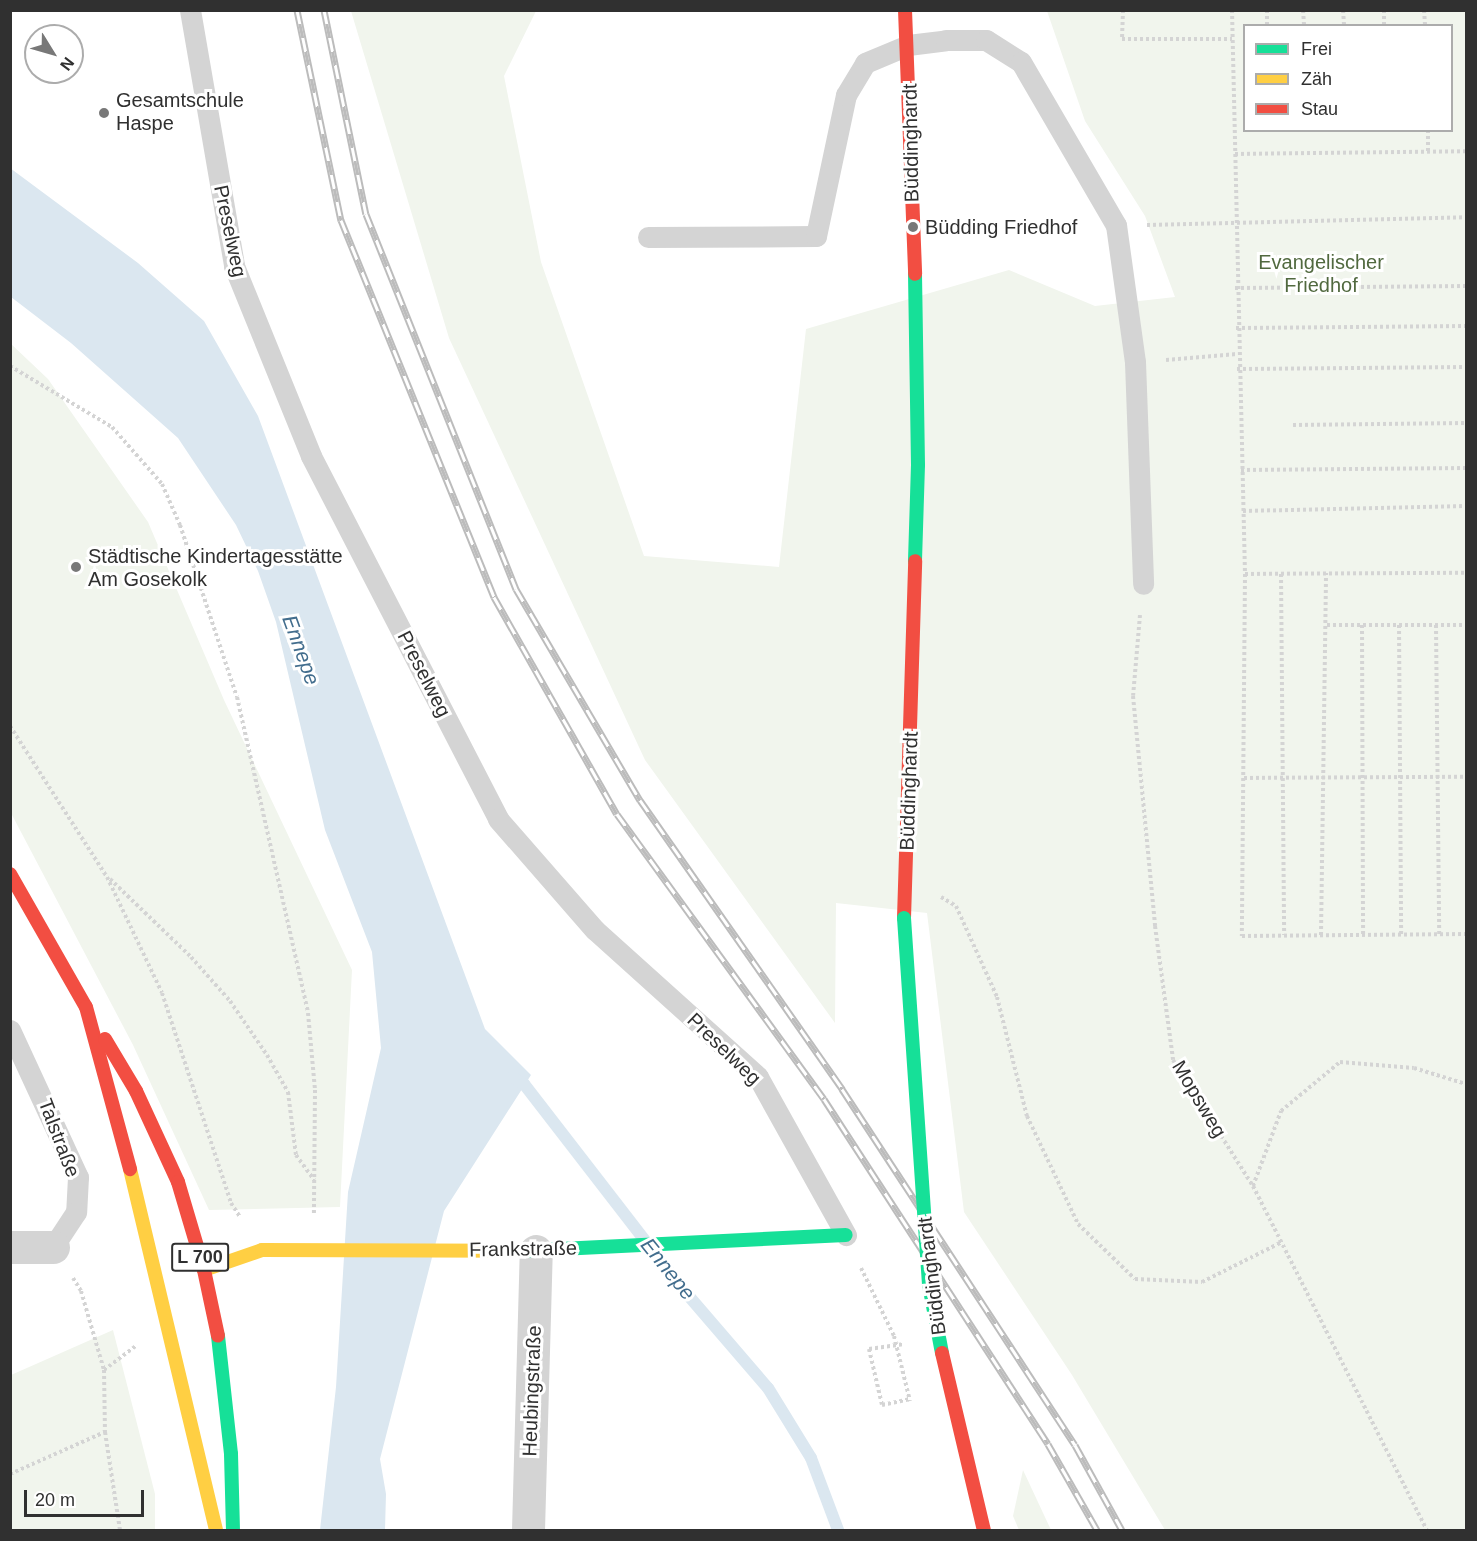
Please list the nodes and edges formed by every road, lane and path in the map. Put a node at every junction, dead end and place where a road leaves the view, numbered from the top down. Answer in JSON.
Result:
{"nodes":[{"id":1,"x":190,"y":10,"type":"edge"},
{"id":2,"x":905,"y":10,"type":"edge"},
{"id":3,"x":1123,"y":10,"type":"edge"},
{"id":4,"x":1232,"y":10,"type":"edge"},
{"id":5,"x":1232,"y":39,"type":"junction"},
{"id":6,"x":908,"y":45,"type":"junction"},
{"id":7,"x":1428,"y":132,"type":"edge"},
{"id":8,"x":1428,"y":151,"type":"junction"},
{"id":9,"x":1467,"y":151,"type":"edge"},
{"id":10,"x":1235,"y":154,"type":"junction"},
{"id":11,"x":1467,"y":217,"type":"edge"},
{"id":12,"x":1234,"y":223,"type":"junction"},
{"id":13,"x":1116,"y":225,"type":"junction"},
{"id":14,"x":648,"y":237,"type":"dead end"},
{"id":15,"x":1467,"y":286,"type":"edge"},
{"id":16,"x":1235,"y":288,"type":"junction"},
{"id":17,"x":1467,"y":326,"type":"edge"},
{"id":18,"x":1236,"y":328,"type":"junction"},
{"id":19,"x":1237,"y":354,"type":"junction"},
{"id":20,"x":1192,"y":359,"type":"dead end"},
{"id":21,"x":10,"y":366,"type":"edge"},
{"id":22,"x":1467,"y":367,"type":"edge"},
{"id":23,"x":1237,"y":369,"type":"junction"},
{"id":24,"x":1467,"y":423,"type":"edge"},
{"id":25,"x":1293,"y":425,"type":"dead end"},
{"id":26,"x":1467,"y":468,"type":"edge"},
{"id":27,"x":1241,"y":470,"type":"junction"},
{"id":28,"x":1467,"y":506,"type":"edge"},
{"id":29,"x":1243,"y":511,"type":"junction"},
{"id":30,"x":1326,"y":573,"type":"junction"},
{"id":31,"x":1467,"y":573,"type":"edge"},
{"id":32,"x":1245,"y":574,"type":"junction"},
{"id":33,"x":1281,"y":574,"type":"junction"},
{"id":34,"x":1143,"y":584,"type":"joint"},
{"id":35,"x":1327,"y":625,"type":"junction"},
{"id":36,"x":1362,"y":625,"type":"junction"},
{"id":37,"x":1399,"y":625,"type":"junction"},
{"id":38,"x":1436,"y":625,"type":"junction"},
{"id":39,"x":1467,"y":625,"type":"edge"},
{"id":40,"x":10,"y":726,"type":"edge"},
{"id":41,"x":1323,"y":777,"type":"junction"},
{"id":42,"x":1402,"y":777,"type":"junction"},
{"id":43,"x":1439,"y":777,"type":"junction"},
{"id":44,"x":1467,"y":777,"type":"edge"},
{"id":45,"x":1244,"y":778,"type":"junction"},
{"id":46,"x":1281,"y":778,"type":"junction"},
{"id":47,"x":1362,"y":778,"type":"junction"},
{"id":48,"x":10,"y":874,"type":"edge"},
{"id":49,"x":107,"y":877,"type":"junction"},
{"id":50,"x":906,"y":877,"type":"junction"},
{"id":51,"x":1439,"y":934,"type":"junction"},
{"id":52,"x":1467,"y":934,"type":"edge"},
{"id":53,"x":1284,"y":935,"type":"junction"},
{"id":54,"x":1321,"y":935,"type":"junction"},
{"id":55,"x":1362,"y":935,"type":"junction"},
{"id":56,"x":1401,"y":935,"type":"junction"},
{"id":57,"x":86,"y":1007,"type":"junction"},
{"id":58,"x":10,"y":1030,"type":"edge"},
{"id":59,"x":1467,"y":1084,"type":"edge"},
{"id":60,"x":314,"y":1180,"type":"junction"},
{"id":61,"x":1253,"y":1186,"type":"junction"},
{"id":62,"x":846,"y":1234,"type":"junction"},
{"id":63,"x":1282,"y":1242,"type":"junction"},
{"id":64,"x":10,"y":1247,"type":"edge"},
{"id":65,"x":53,"y":1247,"type":"junction"},
{"id":66,"x":262,"y":1250,"type":"junction"},
{"id":67,"x":313,"y":1251,"type":"junction"},
{"id":68,"x":536,"y":1251,"type":"junction"},
{"id":69,"x":204,"y":1270,"type":"junction"},
{"id":70,"x":869,"y":1349,"type":"dead end"},
{"id":71,"x":910,"y":1399,"type":"junction"},
{"id":72,"x":913,"y":1410,"type":"dead end"},
{"id":73,"x":105,"y":1432,"type":"junction"},
{"id":74,"x":10,"y":1474,"type":"edge"},
{"id":75,"x":120,"y":1530,"type":"edge"},
{"id":76,"x":216,"y":1530,"type":"edge"},
{"id":77,"x":232,"y":1530,"type":"edge"},
{"id":78,"x":528,"y":1530,"type":"edge"},
{"id":79,"x":984,"y":1530,"type":"edge"},
{"id":80,"x":1427,"y":1530,"type":"edge"}],
"edges":[{"from":1,"to":62,"type":"lane","name":"Preselweg"},
{"from":2,"to":6,"type":"street","name":"Büddinghardt"},
{"from":3,"to":5,"type":"path"},
{"from":4,"to":5,"type":"path"},
{"from":5,"to":10,"type":"path"},
{"from":6,"to":13,"type":"lane"},
{"from":6,"to":14,"type":"lane"},
{"from":6,"to":50,"type":"street","name":"Büddinghardt"},
{"from":7,"to":8,"type":"path"},
{"from":8,"to":9,"type":"path"},
{"from":8,"to":10,"type":"path"},
{"from":10,"to":12,"type":"path"},
{"from":11,"to":12,"type":"path"},
{"from":12,"to":13,"type":"path"},
{"from":12,"to":16,"type":"path"},
{"from":13,"to":34,"type":"lane"},
{"from":15,"to":16,"type":"path"},
{"from":16,"to":18,"type":"path"},
{"from":17,"to":18,"type":"path"},
{"from":18,"to":19,"type":"path"},
{"from":19,"to":20,"type":"path"},
{"from":19,"to":23,"type":"path"},
{"from":21,"to":60,"type":"path"},
{"from":22,"to":23,"type":"path"},
{"from":23,"to":27,"type":"path"},
{"from":24,"to":25,"type":"path"},
{"from":26,"to":27,"type":"path"},
{"from":27,"to":29,"type":"path"},
{"from":28,"to":29,"type":"path"},
{"from":29,"to":32,"type":"path"},
{"from":30,"to":31,"type":"path"},
{"from":30,"to":33,"type":"path"},
{"from":30,"to":35,"type":"path"},
{"from":32,"to":33,"type":"path"},
{"from":32,"to":45,"type":"path"},
{"from":33,"to":46,"type":"path"},
{"from":34,"to":61,"type":"path","name":"Mopsweg"},
{"from":35,"to":36,"type":"path"},
{"from":35,"to":41,"type":"path"},
{"from":36,"to":37,"type":"path"},
{"from":36,"to":47,"type":"path"},
{"from":37,"to":38,"type":"path"},
{"from":37,"to":42,"type":"path"},
{"from":38,"to":39,"type":"path"},
{"from":38,"to":43,"type":"path"},
{"from":40,"to":49,"type":"path"},
{"from":41,"to":46,"type":"path"},
{"from":41,"to":47,"type":"path"},
{"from":41,"to":54,"type":"path"},
{"from":42,"to":43,"type":"path"},
{"from":42,"to":47,"type":"path"},
{"from":42,"to":56,"type":"path"},
{"from":43,"to":44,"type":"path"},
{"from":43,"to":51,"type":"path"},
{"from":45,"to":46,"type":"path"},
{"from":45,"to":53,"type":"path"},
{"from":46,"to":53,"type":"path"},
{"from":47,"to":55,"type":"path"},
{"from":48,"to":57,"type":"street","number":"L 700"},
{"from":49,"to":60,"type":"path"},
{"from":49,"to":66,"type":"path"},
{"from":50,"to":63,"type":"path"},
{"from":50,"to":79,"type":"street","name":"Büddinghardt","bridge":true},
{"from":51,"to":52,"type":"path"},
{"from":51,"to":56,"type":"path"},
{"from":53,"to":54,"type":"path"},
{"from":54,"to":55,"type":"path"},
{"from":55,"to":56,"type":"path"},
{"from":57,"to":69,"type":"street","number":"L 700"},
{"from":57,"to":76,"type":"street","number":"L 700"},
{"from":58,"to":65,"type":"lane","name":"Talstraße"},
{"from":59,"to":61,"type":"path"},
{"from":60,"to":67,"type":"path"},
{"from":61,"to":63,"type":"path","name":"Mopsweg"},
{"from":62,"to":68,"type":"street","name":"Frankstraße"},
{"from":62,"to":71,"type":"path"},
{"from":63,"to":80,"type":"path","name":"Mopsweg"},
{"from":64,"to":65,"type":"street"},
{"from":65,"to":73,"type":"path"},
{"from":66,"to":67,"type":"street","name":"Frankstraße"},
{"from":66,"to":69,"type":"street","name":"Frankstraße"},
{"from":67,"to":68,"type":"street","name":"Frankstraße"},
{"from":68,"to":78,"type":"street","name":"Heubingstraße"},
{"from":69,"to":77,"type":"street","number":"L 700"},
{"from":70,"to":71,"type":"path"},
{"from":71,"to":72,"type":"path"},
{"from":73,"to":74,"type":"path"},
{"from":73,"to":75,"type":"path"}]}
